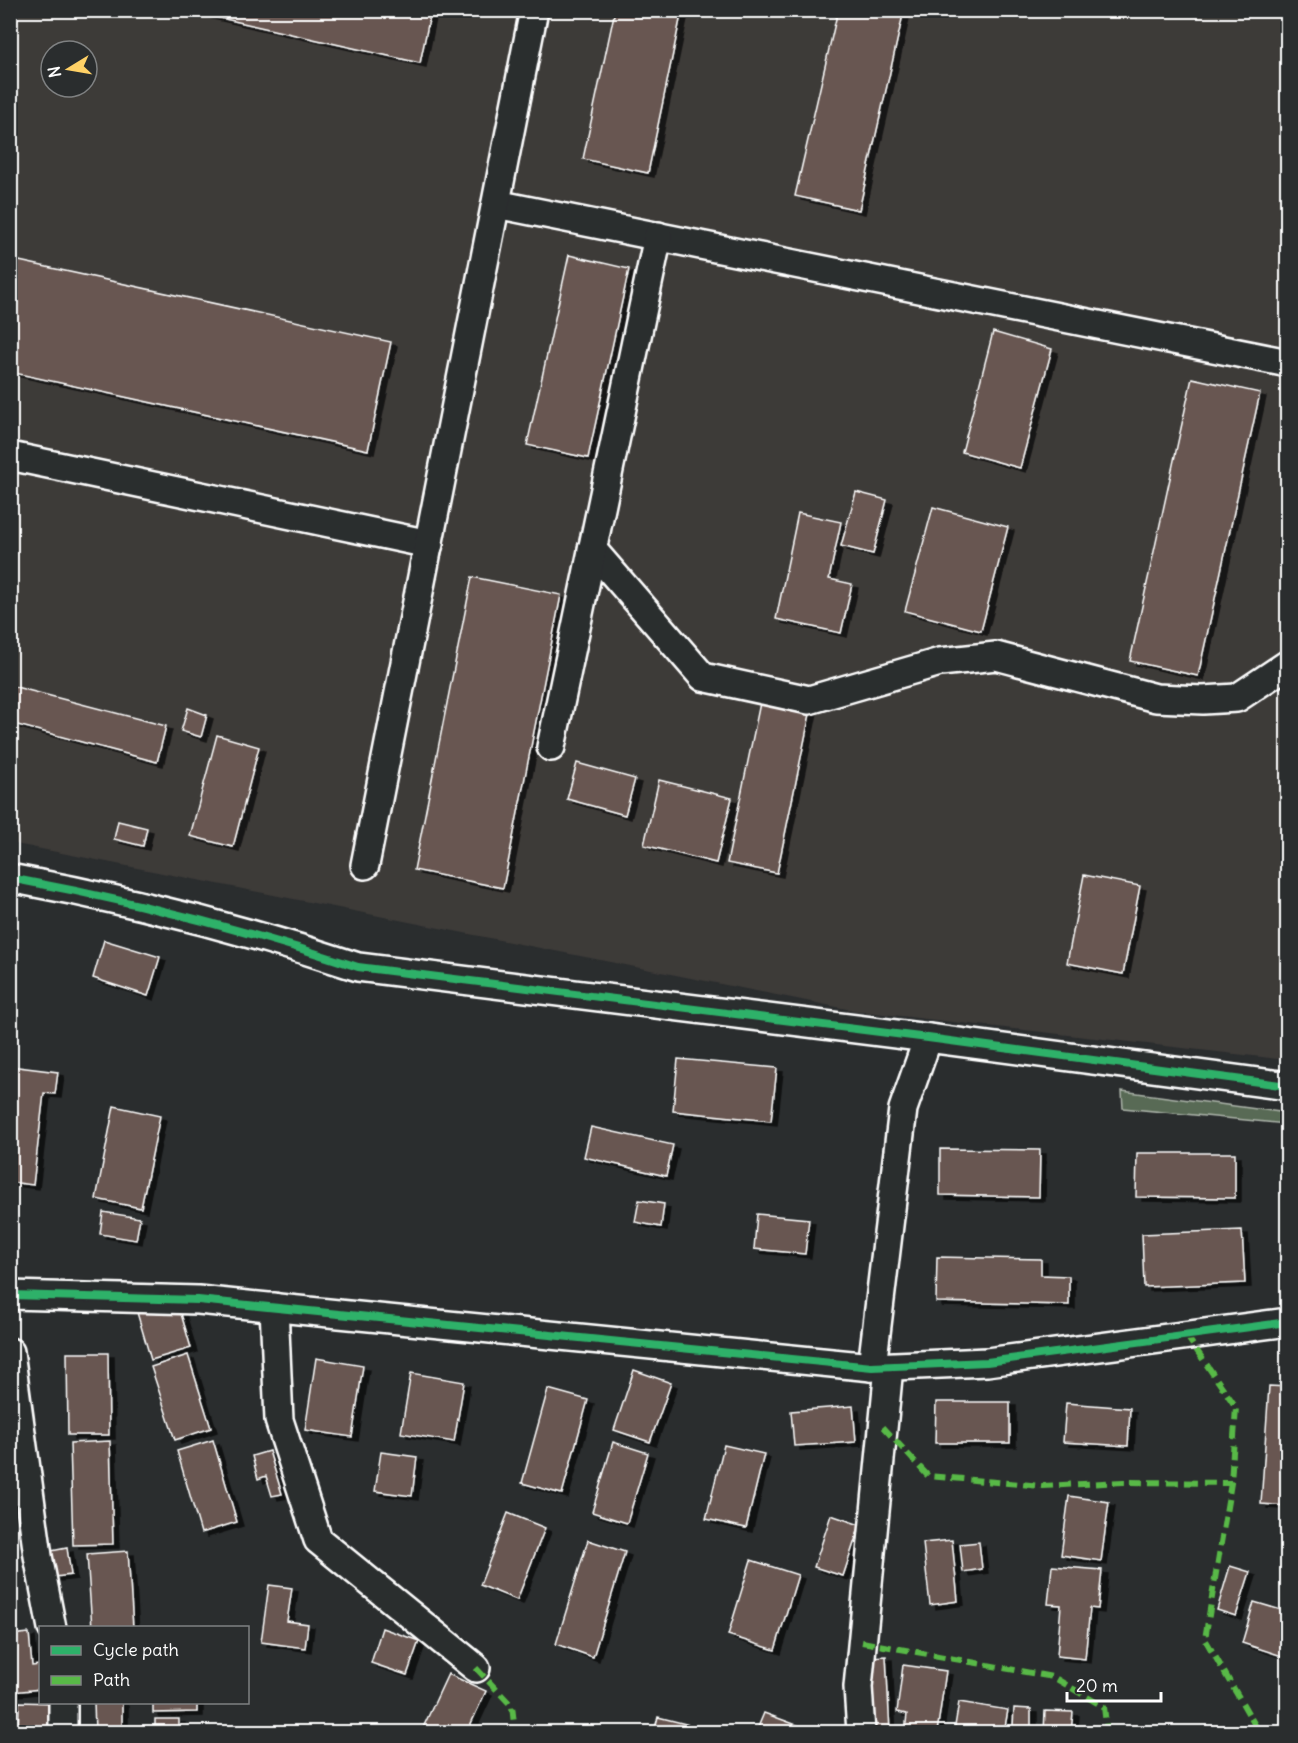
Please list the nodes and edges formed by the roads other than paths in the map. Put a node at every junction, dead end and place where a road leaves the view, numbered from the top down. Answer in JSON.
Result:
{"nodes":[{"id":1,"x":534,"y":10,"type":"edge"},
{"id":2,"x":496,"y":204,"type":"junction"},
{"id":3,"x":658,"y":236,"type":"junction"},
{"id":4,"x":1287,"y":363,"type":"edge"},
{"id":5,"x":10,"y":456,"type":"edge"},
{"id":6,"x":429,"y":544,"type":"junction"},
{"id":7,"x":592,"y":549,"type":"junction"},
{"id":8,"x":1287,"y":664,"type":"edge"},
{"id":9,"x":550,"y":747,"type":"dead end"},
{"id":10,"x":365,"y":865,"type":"dead end"},
{"id":11,"x":10,"y":878,"type":"edge"},
{"id":12,"x":928,"y":1038,"type":"junction"},
{"id":13,"x":1287,"y":1086,"type":"edge"},
{"id":14,"x":10,"y":1295,"type":"edge"},
{"id":15,"x":274,"y":1307,"type":"junction"},
{"id":16,"x":1287,"y":1322,"type":"edge"},
{"id":17,"x":10,"y":1352,"type":"edge"},
{"id":18,"x":880,"y":1367,"type":"junction"},
{"id":19,"x":52,"y":1626,"type":"edge"},
{"id":20,"x":477,"y":1668,"type":"dead end"},
{"id":21,"x":63,"y":1704,"type":"edge"},
{"id":22,"x":63,"y":1732,"type":"edge"},
{"id":23,"x":861,"y":1732,"type":"edge"}],
"edges":[{"from":1,"to":2,"type":"street"},
{"from":2,"to":3,"type":"street"},
{"from":2,"to":6,"type":"street"},
{"from":3,"to":4,"type":"street"},
{"from":3,"to":7,"type":"street"},
{"from":5,"to":6,"type":"street"},
{"from":6,"to":10,"type":"street"},
{"from":7,"to":8,"type":"street"},
{"from":7,"to":9,"type":"street"},
{"from":11,"to":12,"type":"street"},
{"from":12,"to":13,"type":"street"},
{"from":12,"to":18,"type":"street"},
{"from":14,"to":15,"type":"street"},
{"from":15,"to":18,"type":"street"},
{"from":15,"to":20,"type":"street"},
{"from":16,"to":18,"type":"street"},
{"from":17,"to":19,"type":"street"},
{"from":18,"to":23,"type":"street"},
{"from":21,"to":22,"type":"street"}]}
